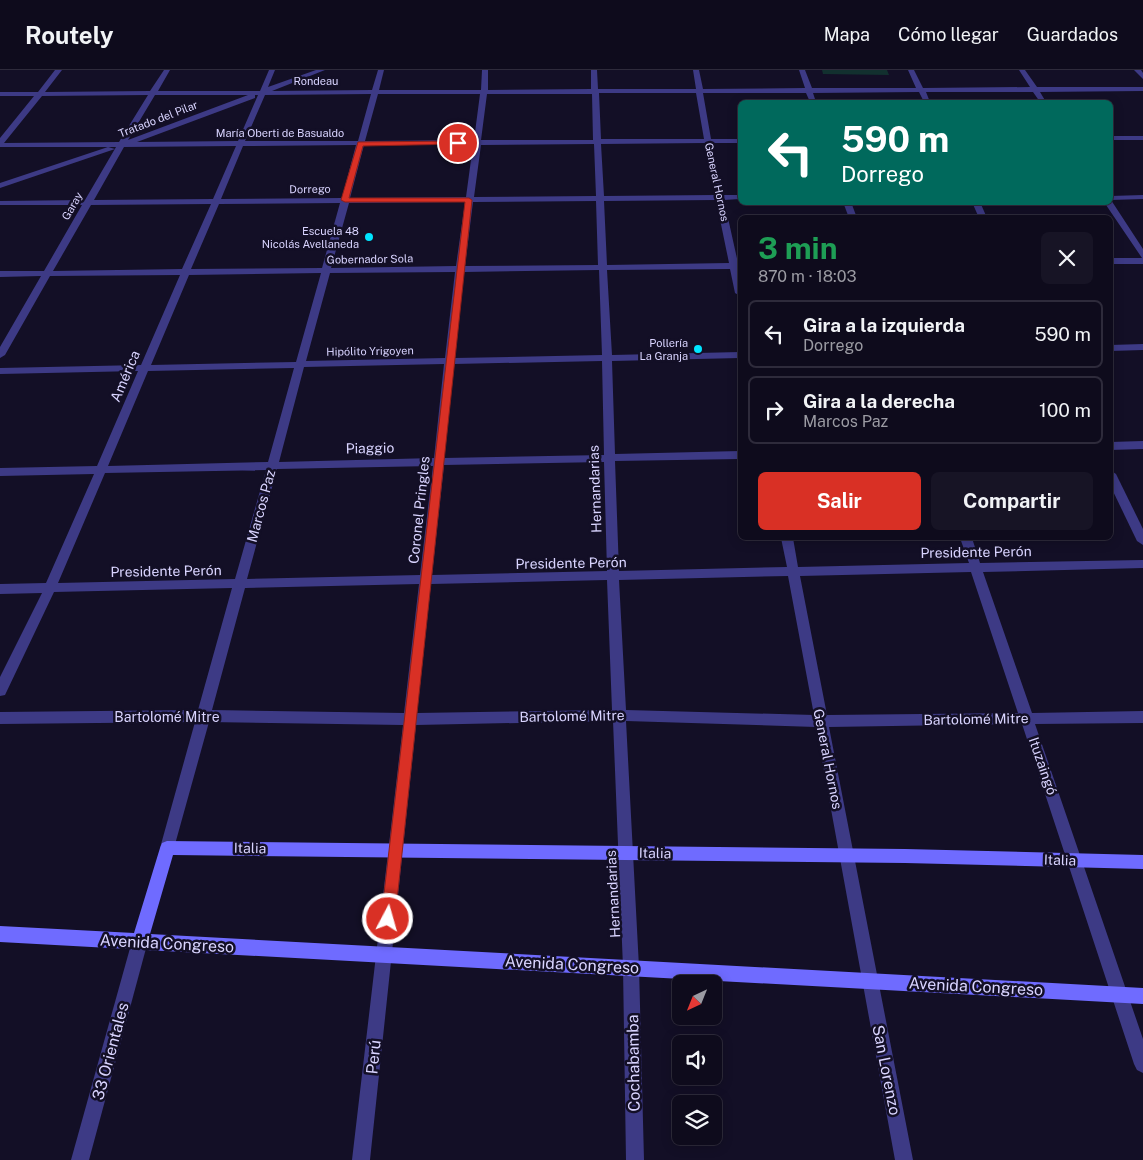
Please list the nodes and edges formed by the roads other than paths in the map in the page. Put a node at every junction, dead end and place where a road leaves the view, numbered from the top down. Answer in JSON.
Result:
{"nodes":[{"id":1,"x":59,"y":70,"type":"edge"},
{"id":2,"x":167,"y":70,"type":"edge"},
{"id":3,"x":272,"y":70,"type":"edge"},
{"id":4,"x":322,"y":70,"type":"edge"},
{"id":5,"x":381,"y":70,"type":"edge"},
{"id":6,"x":485,"y":70,"type":"edge"},
{"id":7,"x":594,"y":70,"type":"edge"},
{"id":8,"x":696,"y":70,"type":"edge"},
{"id":9,"x":802,"y":70,"type":"edge"},
{"id":10,"x":911,"y":70,"type":"edge"},
{"id":11,"x":1022,"y":70,"type":"edge"},
{"id":12,"x":1137,"y":70,"type":"edge"},
{"id":13,"x":1143,"y":77,"type":"edge"},
{"id":14,"x":1034,"y":89,"type":"junction"},
{"id":15,"x":1143,"y":89,"type":"edge"},
{"id":16,"x":700,"y":90,"type":"junction"},
{"id":17,"x":809,"y":90,"type":"junction"},
{"id":18,"x":920,"y":90,"type":"junction"},
{"id":19,"x":484,"y":91,"type":"junction"},
{"id":20,"x":594,"y":91,"type":"junction"},
{"id":21,"x":261,"y":92,"type":"junction"},
{"id":22,"x":376,"y":92,"type":"junction"},
{"id":23,"x":152,"y":93,"type":"junction"},
{"id":24,"x":0,"y":94,"type":"edge"},
{"id":25,"x":40,"y":94,"type":"junction"},
{"id":26,"x":812,"y":100,"type":"edge"},
{"id":27,"x":926,"y":100,"type":"edge"},
{"id":28,"x":1042,"y":100,"type":"edge"},
{"id":29,"x":1113,"y":138,"type":"edge"},
{"id":30,"x":1143,"y":138,"type":"edge"},
{"id":31,"x":708,"y":141,"type":"junction"},
{"id":32,"x":738,"y":141,"type":"edge"},
{"id":33,"x":597,"y":142,"type":"junction"},
{"id":34,"x":477,"y":143,"type":"junction"},
{"id":35,"x":0,"y":144,"type":"edge"},
{"id":36,"x":238,"y":144,"type":"junction"},
{"id":37,"x":360,"y":144,"type":"junction"},
{"id":38,"x":121,"y":145,"type":"junction"},
{"id":39,"x":0,"y":186,"type":"edge"},
{"id":40,"x":720,"y":197,"type":"junction"},
{"id":41,"x":738,"y":197,"type":"edge"},
{"id":42,"x":1143,"y":197,"type":"edge"},
{"id":43,"x":599,"y":198,"type":"junction"},
{"id":44,"x":1113,"y":198,"type":"edge"},
{"id":45,"x":345,"y":200,"type":"junction"},
{"id":46,"x":469,"y":200,"type":"junction"},
{"id":47,"x":214,"y":202,"type":"junction"},
{"id":48,"x":87,"y":203,"type":"junction"},
{"id":49,"x":0,"y":204,"type":"edge"},
{"id":50,"x":1110,"y":205,"type":"edge"},
{"id":51,"x":1143,"y":256,"type":"edge"},
{"id":52,"x":1113,"y":261,"type":"edge"},
{"id":53,"x":1143,"y":261,"type":"edge"},
{"id":54,"x":737,"y":266,"type":"edge"},
{"id":55,"x":602,"y":267,"type":"junction"},
{"id":56,"x":460,"y":269,"type":"junction"},
{"id":57,"x":326,"y":270,"type":"junction"},
{"id":58,"x":184,"y":272,"type":"junction"},
{"id":59,"x":0,"y":274,"type":"edge"},
{"id":60,"x":46,"y":274,"type":"junction"},
{"id":61,"x":1143,"y":347,"type":"edge"},
{"id":62,"x":1113,"y":348,"type":"edge"},
{"id":63,"x":0,"y":355,"type":"edge"},
{"id":64,"x":738,"y":356,"type":"edge"},
{"id":65,"x":607,"y":358,"type":"junction"},
{"id":66,"x":450,"y":362,"type":"junction"},
{"id":67,"x":300,"y":364,"type":"junction"},
{"id":68,"x":144,"y":368,"type":"junction"},
{"id":69,"x":0,"y":371,"type":"edge"},
{"id":70,"x":1143,"y":445,"type":"edge"},
{"id":71,"x":1113,"y":446,"type":"edge"},
{"id":72,"x":738,"y":455,"type":"edge"},
{"id":73,"x":609,"y":458,"type":"junction"},
{"id":74,"x":440,"y":462,"type":"junction"},
{"id":75,"x":272,"y":466,"type":"junction"},
{"id":76,"x":100,"y":470,"type":"junction"},
{"id":77,"x":0,"y":472,"type":"edge"},
{"id":78,"x":1113,"y":480,"type":"edge"},
{"id":79,"x":787,"y":540,"type":"edge"},
{"id":80,"x":967,"y":540,"type":"edge"},
{"id":81,"x":1143,"y":542,"type":"edge"},
{"id":82,"x":1143,"y":564,"type":"edge"},
{"id":83,"x":977,"y":567,"type":"junction"},
{"id":84,"x":793,"y":572,"type":"junction"},
{"id":85,"x":613,"y":577,"type":"junction"},
{"id":86,"x":427,"y":581,"type":"junction"},
{"id":87,"x":239,"y":584,"type":"junction"},
{"id":88,"x":50,"y":588,"type":"junction"},
{"id":89,"x":0,"y":589,"type":"edge"},
{"id":90,"x":0,"y":691,"type":"edge"},
{"id":91,"x":619,"y":715,"type":"junction"},
{"id":92,"x":203,"y":716,"type":"junction"},
{"id":93,"x":1143,"y":717,"type":"edge"},
{"id":94,"x":0,"y":718,"type":"edge"},
{"id":95,"x":1027,"y":718,"type":"junction"},
{"id":96,"x":411,"y":719,"type":"junction"},
{"id":97,"x":821,"y":721,"type":"junction"},
{"id":98,"x":166,"y":848,"type":"junction"},
{"id":99,"x":396,"y":850,"type":"junction"},
{"id":100,"x":626,"y":853,"type":"junction"},
{"id":101,"x":846,"y":855,"type":"junction"},
{"id":102,"x":1075,"y":860,"type":"junction"},
{"id":103,"x":1143,"y":862,"type":"edge"},
{"id":104,"x":0,"y":934,"type":"edge"},
{"id":105,"x":140,"y":942,"type":"junction"},
{"id":106,"x":384,"y":954,"type":"junction"},
{"id":107,"x":631,"y":967,"type":"junction"},
{"id":108,"x":870,"y":980,"type":"junction"},
{"id":109,"x":1120,"y":994,"type":"junction"},
{"id":110,"x":1143,"y":996,"type":"edge"},
{"id":111,"x":1143,"y":1064,"type":"edge"},
{"id":112,"x":80,"y":1160,"type":"edge"},
{"id":113,"x":361,"y":1160,"type":"edge"},
{"id":114,"x":635,"y":1160,"type":"edge"},
{"id":115,"x":904,"y":1160,"type":"edge"}],
"edges":[{"from":1,"to":25,"type":"street"},
{"from":2,"to":23,"type":"street","name":"Garay"},
{"from":3,"to":21,"type":"street","name":"América"},
{"from":4,"to":21,"type":"street","name":"Tratado del Pilar"},
{"from":5,"to":22,"type":"street","name":"Marcos Paz"},
{"from":6,"to":19,"type":"street","name":"Coronel Pringles"},
{"from":7,"to":20,"type":"street","name":"Hernandarias"},
{"from":8,"to":16,"type":"street","name":"General Hornos"},
{"from":9,"to":17,"type":"street"},
{"from":10,"to":18,"type":"street"},
{"from":11,"to":14,"type":"street"},
{"from":12,"to":13,"type":"street"},
{"from":14,"to":15,"type":"street","name":"Rondeau"},
{"from":14,"to":18,"type":"street","name":"Rondeau"},
{"from":14,"to":28,"type":"street"},
{"from":16,"to":17,"type":"street","name":"Rondeau"},
{"from":16,"to":20,"type":"street","name":"Rondeau"},
{"from":16,"to":31,"type":"street","name":"General Hornos"},
{"from":17,"to":18,"type":"street","name":"Rondeau"},
{"from":17,"to":26,"type":"street"},
{"from":18,"to":27,"type":"street"},
{"from":19,"to":20,"type":"street","name":"Rondeau"},
{"from":19,"to":22,"type":"street","name":"Rondeau"},
{"from":19,"to":34,"type":"street","name":"Coronel Pringles"},
{"from":20,"to":33,"type":"street","name":"Hernandarias"},
{"from":21,"to":22,"type":"street","name":"Rondeau"},
{"from":21,"to":23,"type":"street","name":"Rondeau"},
{"from":21,"to":36,"type":"street","name":"América"},
{"from":21,"to":38,"type":"street","name":"Tratado del Pilar"},
{"from":22,"to":37,"type":"street","name":"Marcos Paz"},
{"from":23,"to":25,"type":"street","name":"Rondeau"},
{"from":23,"to":38,"type":"street","name":"Garay"},
{"from":24,"to":25,"type":"street","name":"Rondeau"},
{"from":25,"to":35,"type":"street"},
{"from":29,"to":30,"type":"street"},
{"from":31,"to":32,"type":"street","name":"María Oberti de Basualdo"},
{"from":31,"to":33,"type":"street","name":"María Oberti de Basualdo"},
{"from":31,"to":40,"type":"street","name":"General Hornos"},
{"from":33,"to":34,"type":"street","name":"María Oberti de Basualdo"},
{"from":33,"to":43,"type":"street","name":"Hernandarias"},
{"from":34,"to":37,"type":"street","name":"María Oberti de Basualdo"},
{"from":34,"to":46,"type":"street","name":"Coronel Pringles"},
{"from":35,"to":38,"type":"street","name":"María Oberti de Basualdo"},
{"from":36,"to":37,"type":"street","name":"María Oberti de Basualdo"},
{"from":36,"to":38,"type":"street","name":"María Oberti de Basualdo"},
{"from":36,"to":47,"type":"street","name":"América"},
{"from":37,"to":45,"type":"street","name":"Marcos Paz"},
{"from":38,"to":39,"type":"street","name":"Tratado del Pilar"},
{"from":38,"to":48,"type":"street","name":"Garay"},
{"from":40,"to":41,"type":"street","name":"Dorrego"},
{"from":40,"to":43,"type":"street","name":"Dorrego"},
{"from":40,"to":54,"type":"street","name":"General Hornos"},
{"from":42,"to":44,"type":"street"},
{"from":43,"to":46,"type":"street","name":"Dorrego"},
{"from":43,"to":55,"type":"street","name":"Hernandarias"},
{"from":45,"to":46,"type":"street","name":"Dorrego"},
{"from":45,"to":47,"type":"street","name":"Dorrego"},
{"from":45,"to":57,"type":"street","name":"Marcos Paz"},
{"from":46,"to":56,"type":"street","name":"Coronel Pringles"},
{"from":47,"to":48,"type":"street","name":"Dorrego"},
{"from":47,"to":58,"type":"street","name":"América"},
{"from":48,"to":49,"type":"street","name":"Dorrego"},
{"from":48,"to":60,"type":"street","name":"Garay"},
{"from":50,"to":51,"type":"street"},
{"from":52,"to":53,"type":"street"},
{"from":54,"to":55,"type":"street","name":"Gobernador Sola"},
{"from":55,"to":56,"type":"street","name":"Gobernador Sola"},
{"from":55,"to":65,"type":"street","name":"Hernandarias"},
{"from":56,"to":57,"type":"street","name":"Gobernador Sola"},
{"from":56,"to":66,"type":"street","name":"Coronel Pringles"},
{"from":57,"to":58,"type":"street","name":"Gobernador Sola"},
{"from":57,"to":67,"type":"street","name":"Marcos Paz"},
{"from":58,"to":60,"type":"street","name":"Gobernador Sola"},
{"from":58,"to":68,"type":"street","name":"América"},
{"from":59,"to":60,"type":"street","name":"Gobernador Sola"},
{"from":60,"to":63,"type":"street","name":"Garay"},
{"from":61,"to":62,"type":"street"},
{"from":64,"to":65,"type":"street","name":"Hipólito Yrigoyen"},
{"from":65,"to":66,"type":"street","name":"Hipólito Yrigoyen"},
{"from":65,"to":73,"type":"street","name":"Hernandarias"},
{"from":66,"to":67,"type":"street","name":"Hipólito Yrigoyen"},
{"from":66,"to":74,"type":"street","name":"Coronel Pringles"},
{"from":67,"to":68,"type":"street","name":"Hipólito Yrigoyen"},
{"from":67,"to":75,"type":"street","name":"Marcos Paz"},
{"from":68,"to":69,"type":"street","name":"Hipólito Yrigoyen"},
{"from":68,"to":76,"type":"street","name":"América"},
{"from":70,"to":71,"type":"street"},
{"from":72,"to":73,"type":"street","name":"Piaggio"},
{"from":73,"to":74,"type":"street","name":"Piaggio"},
{"from":73,"to":85,"type":"street","name":"Hernandarias"},
{"from":74,"to":75,"type":"street","name":"Piaggio"},
{"from":74,"to":86,"type":"street","name":"Coronel Pringles"},
{"from":75,"to":76,"type":"street","name":"Piaggio"},
{"from":75,"to":87,"type":"street","name":"Marcos Paz"},
{"from":76,"to":77,"type":"street","name":"Piaggio"},
{"from":76,"to":88,"type":"street","name":"América"},
{"from":78,"to":81,"type":"street"},
{"from":79,"to":84,"type":"street","name":"General Hornos"},
{"from":80,"to":83,"type":"street","name":"Ituzaingó"},
{"from":82,"to":83,"type":"street","name":"Presidente Perón"},
{"from":83,"to":84,"type":"street","name":"Presidente Perón"},
{"from":83,"to":95,"type":"street","name":"Ituzaingó"},
{"from":84,"to":85,"type":"street","name":"Presidente Perón"},
{"from":84,"to":97,"type":"street","name":"General Hornos"},
{"from":85,"to":86,"type":"street","name":"Presidente Perón"},
{"from":85,"to":91,"type":"street","name":"Hernandarias"},
{"from":86,"to":87,"type":"street","name":"Presidente Perón"},
{"from":86,"to":96,"type":"street","name":"Coronel Pringles"},
{"from":87,"to":88,"type":"street","name":"Presidente Perón"},
{"from":87,"to":92,"type":"street","name":"Marcos Paz"},
{"from":88,"to":89,"type":"street","name":"Presidente Perón"},
{"from":88,"to":90,"type":"street","name":"América"},
{"from":91,"to":96,"type":"street","name":"Bartolomé Mitre"},
{"from":91,"to":97,"type":"street","name":"Bartolomé Mitre"},
{"from":91,"to":100,"type":"street","name":"Hernandarias"},
{"from":92,"to":94,"type":"street","name":"Bartolomé Mitre"},
{"from":92,"to":96,"type":"street","name":"Bartolomé Mitre"},
{"from":92,"to":98,"type":"street","name":"Marcos Paz"},
{"from":93,"to":95,"type":"street","name":"Bartolomé Mitre"},
{"from":95,"to":97,"type":"street","name":"Bartolomé Mitre"},
{"from":95,"to":102,"type":"street","name":"Ituzaingó"},
{"from":96,"to":99,"type":"street","name":"Coronel Pringles"},
{"from":97,"to":101,"type":"street","name":"General Hornos"},
{"from":98,"to":99,"type":"street","name":"Italia"},
{"from":98,"to":105,"type":"street","name":"Marcos Paz"},
{"from":99,"to":100,"type":"street","name":"Italia"},
{"from":99,"to":106,"type":"street","name":"Coronel Pringles"},
{"from":100,"to":101,"type":"street","name":"Italia"},
{"from":100,"to":107,"type":"street","name":"Hernandarias"},
{"from":101,"to":102,"type":"street","name":"Italia"},
{"from":101,"to":108,"type":"street","name":"General Hornos"},
{"from":102,"to":103,"type":"street","name":"Italia"},
{"from":102,"to":109,"type":"street","name":"Ituzaingó"},
{"from":104,"to":105,"type":"street","name":"Avenida Congreso"},
{"from":105,"to":106,"type":"street","name":"Avenida Congreso"},
{"from":105,"to":112,"type":"street","name":"33 Orientales"},
{"from":106,"to":107,"type":"street","name":"Avenida Congreso"},
{"from":106,"to":113,"type":"street","name":"Perú"},
{"from":107,"to":108,"type":"street","name":"Avenida Congreso"},
{"from":107,"to":114,"type":"street","name":"Cochabamba"},
{"from":108,"to":109,"type":"street","name":"Avenida Congreso"},
{"from":108,"to":115,"type":"street","name":"San Lorenzo"},
{"from":109,"to":110,"type":"street","name":"Avenida Congreso"},
{"from":109,"to":111,"type":"street","name":"Ituzaingó"}]}
